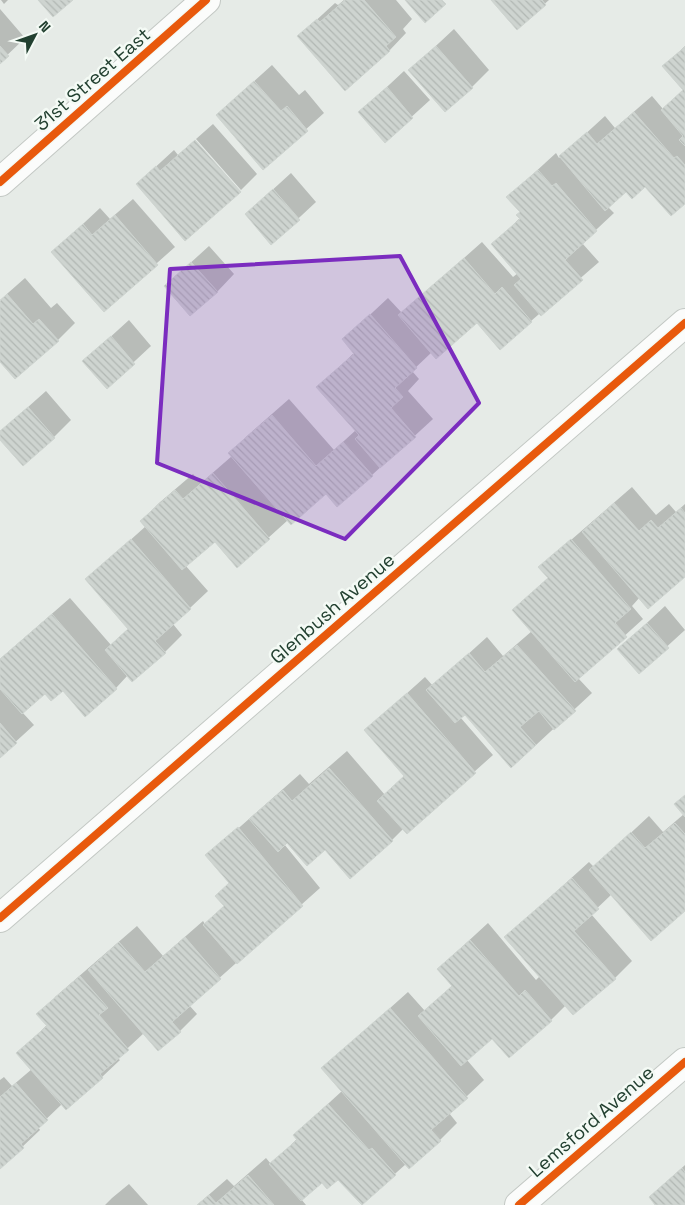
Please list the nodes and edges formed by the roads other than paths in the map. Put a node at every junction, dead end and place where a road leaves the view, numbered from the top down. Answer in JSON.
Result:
{"nodes":[{"id":1,"x":206,"y":0,"type":"edge"},
{"id":2,"x":0,"y":182,"type":"edge"},
{"id":3,"x":685,"y":323,"type":"edge"},
{"id":4,"x":0,"y":918,"type":"edge"},
{"id":5,"x":685,"y":1062,"type":"edge"},
{"id":6,"x":519,"y":1205,"type":"edge"}],
"edges":[{"from":1,"to":2,"type":"street","name":"31st Street East"},
{"from":3,"to":4,"type":"street","name":"Glenbush Avenue"},
{"from":5,"to":6,"type":"street","name":"Lemsford Avenue"}]}
